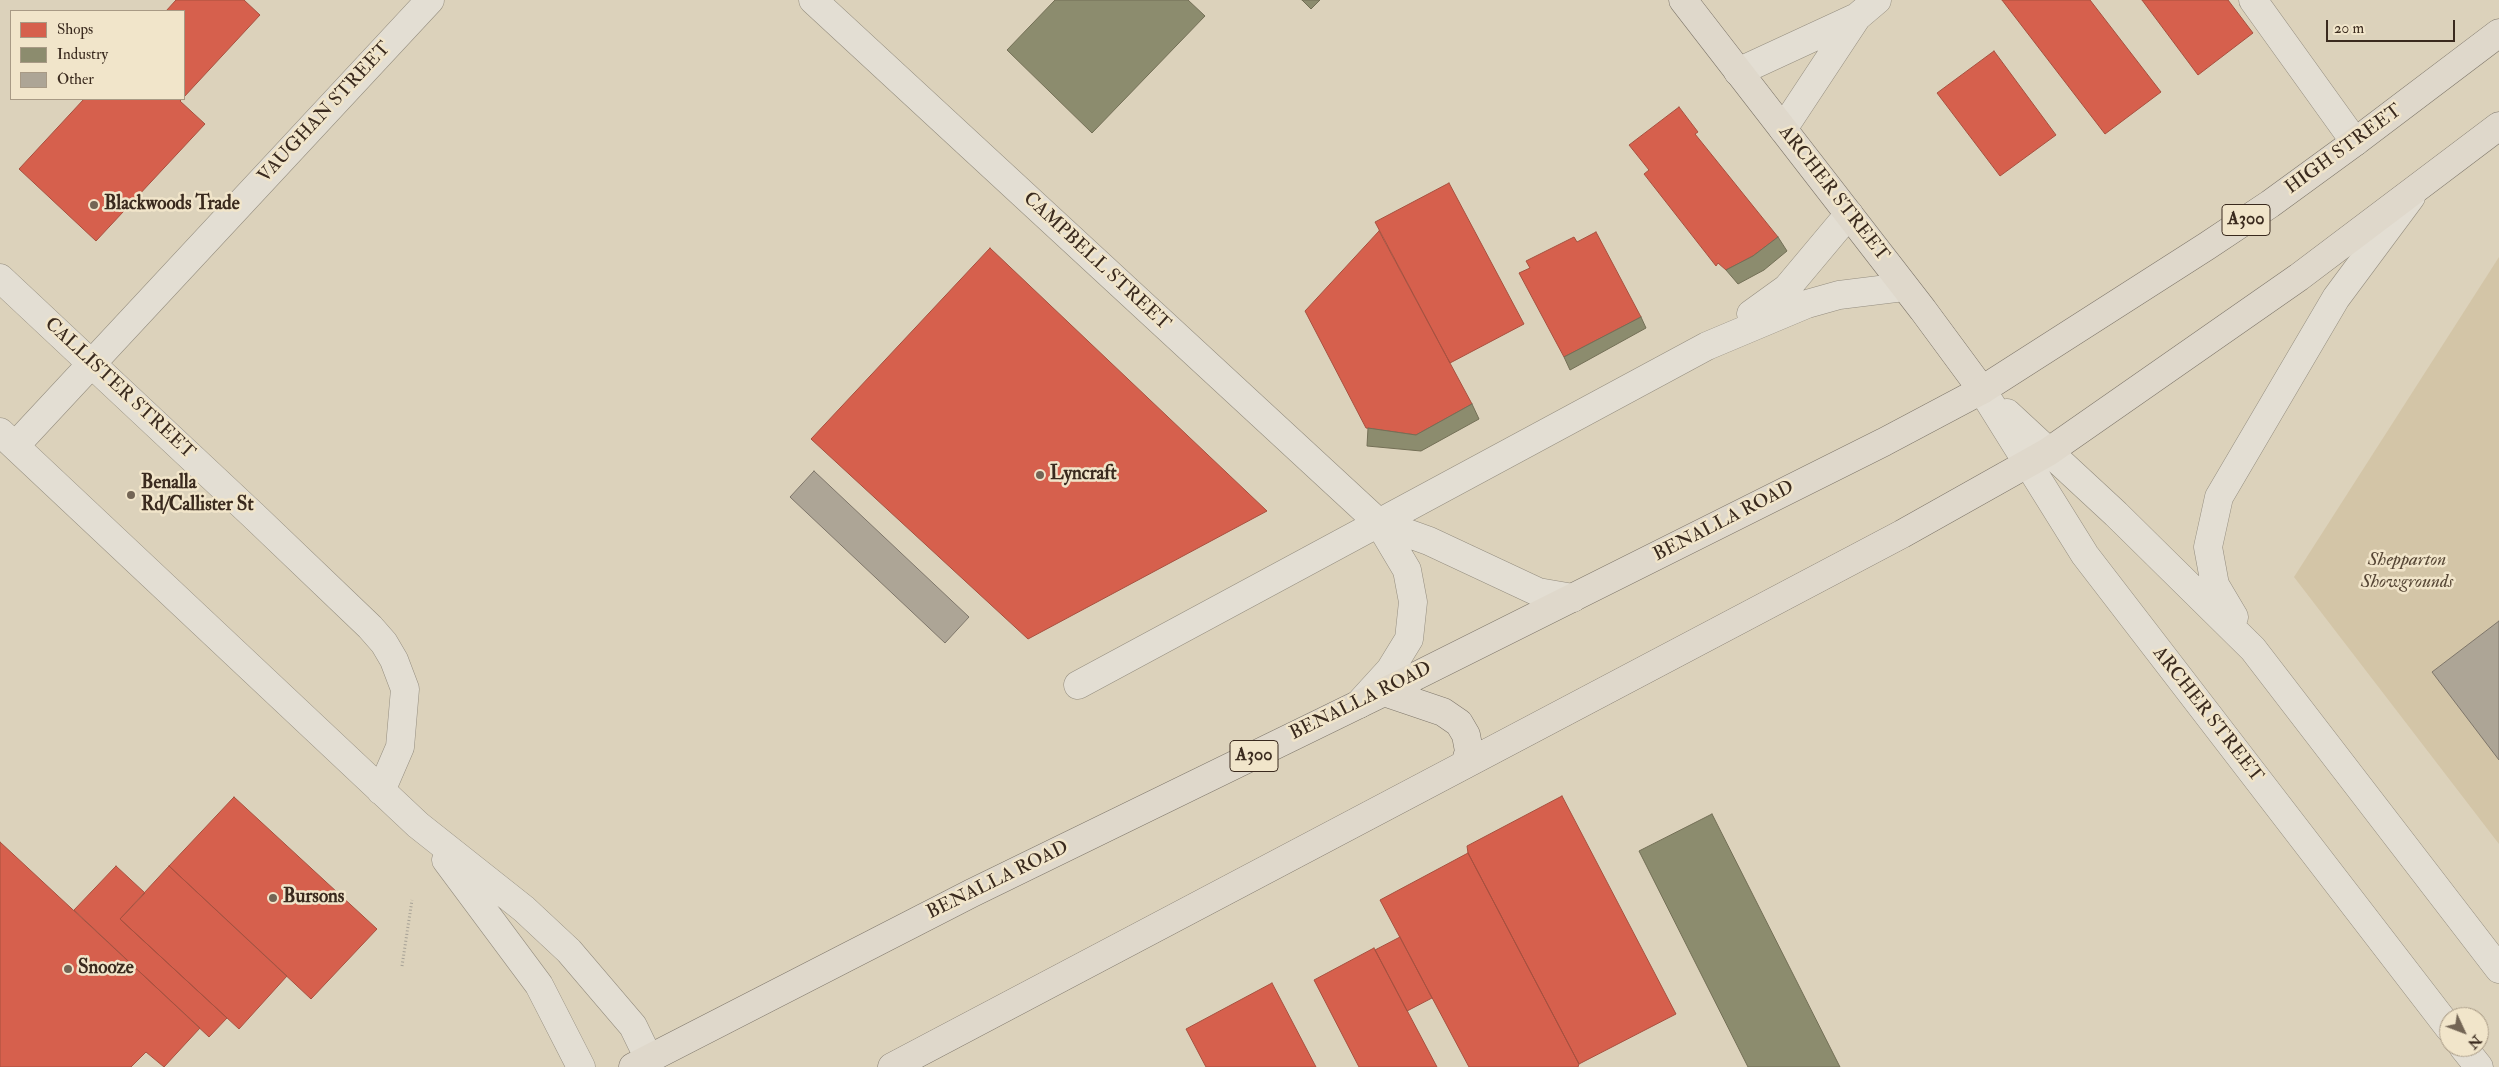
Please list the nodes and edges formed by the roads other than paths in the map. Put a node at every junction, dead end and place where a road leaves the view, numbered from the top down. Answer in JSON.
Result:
{"nodes":[{"id":1,"x":430,"y":0,"type":"edge"},
{"id":2,"x":813,"y":0,"type":"edge"},
{"id":3,"x":1683,"y":0,"type":"edge"},
{"id":4,"x":1877,"y":0,"type":"edge"},
{"id":5,"x":2252,"y":0,"type":"edge"},
{"id":6,"x":1857,"y":17,"type":"junction"},
{"id":7,"x":2499,"y":33,"type":"edge"},
{"id":8,"x":1738,"y":72,"type":"junction"},
{"id":9,"x":2499,"y":126,"type":"edge"},
{"id":10,"x":1783,"y":129,"type":"junction"},
{"id":11,"x":2355,"y":142,"type":"junction"},
{"id":12,"x":2419,"y":186,"type":"junction"},
{"id":13,"x":1849,"y":214,"type":"junction"},
{"id":14,"x":0,"y":278,"type":"edge"},
{"id":15,"x":1904,"y":287,"type":"junction"},
{"id":16,"x":1707,"y":346,"type":"junction"},
{"id":17,"x":92,"y":363,"type":"junction"},
{"id":18,"x":1982,"y":390,"type":"junction"},
{"id":19,"x":8,"y":439,"type":"edge"},
{"id":20,"x":2038,"y":458,"type":"junction"},
{"id":21,"x":1379,"y":523,"type":"junction"},
{"id":22,"x":1573,"y":598,"type":"junction"},
{"id":23,"x":2253,"y":648,"type":"junction"},
{"id":24,"x":1078,"y":685,"type":"dead end"},
{"id":25,"x":1384,"y":692,"type":"junction"},
{"id":26,"x":1359,"y":704,"type":"junction"},
{"id":27,"x":1465,"y":764,"type":"junction"},
{"id":28,"x":381,"y":790,"type":"junction"},
{"id":29,"x":418,"y":825,"type":"junction"},
{"id":30,"x":2499,"y":969,"type":"edge"},
{"id":31,"x":2439,"y":1015,"type":"edge"},
{"id":32,"x":645,"y":1064,"type":"edge"},
{"id":33,"x":580,"y":1067,"type":"edge"},
{"id":34,"x":892,"y":1067,"type":"edge"}],
"edges":[{"from":1,"to":17,"type":"street","name":"VAUGHAN STREET"},
{"from":2,"to":21,"type":"street","name":"CAMPBELL STREET"},
{"from":3,"to":8,"type":"main road","name":"ARCHER STREET"},
{"from":4,"to":6,"type":"street"},
{"from":5,"to":11,"type":"street"},
{"from":6,"to":8,"type":"street"},
{"from":6,"to":10,"type":"street"},
{"from":7,"to":11,"type":"main road","name":"HIGH STREET","number":"A300"},
{"from":8,"to":10,"type":"main road","name":"ARCHER STREET"},
{"from":9,"to":12,"type":"main road"},
{"from":10,"to":13,"type":"main road","name":"ARCHER STREET"},
{"from":11,"to":18,"type":"main road","name":"HIGH STREET","number":"A300"},
{"from":12,"to":20,"type":"main road"},
{"from":12,"to":23,"type":"street"},
{"from":13,"to":15,"type":"main road","name":"ARCHER STREET"},
{"from":13,"to":16,"type":"street"},
{"from":14,"to":17,"type":"street","name":"CALLISTER STREET"},
{"from":15,"to":16,"type":"street"},
{"from":15,"to":18,"type":"main road","name":"ARCHER STREET"},
{"from":16,"to":21,"type":"street"},
{"from":17,"to":19,"type":"street","name":"VAUGHAN STREET"},
{"from":17,"to":28,"type":"street","name":"CALLISTER STREET"},
{"from":18,"to":20,"type":"street","name":"ARCHER STREET"},
{"from":18,"to":22,"type":"main road","name":"BENALLA ROAD","number":"A300"},
{"from":19,"to":28,"type":"street"},
{"from":20,"to":23,"type":"street","name":"ARCHER STREET"},
{"from":20,"to":27,"type":"main road"},
{"from":20,"to":31,"type":"street","name":"ARCHER STREET"},
{"from":21,"to":22,"type":"street"},
{"from":21,"to":24,"type":"street"},
{"from":21,"to":26,"type":"street"},
{"from":22,"to":25,"type":"main road","name":"BENALLA ROAD","number":"A300"},
{"from":23,"to":30,"type":"street","name":"ARCHER STREET"},
{"from":25,"to":26,"type":"main road","name":"BENALLA ROAD","number":"A300"},
{"from":25,"to":27,"type":"main road"},
{"from":26,"to":32,"type":"main road","name":"BENALLA ROAD","number":"A300"},
{"from":27,"to":34,"type":"main road"},
{"from":28,"to":29,"type":"street"},
{"from":29,"to":32,"type":"street"},
{"from":29,"to":33,"type":"street"}]}
